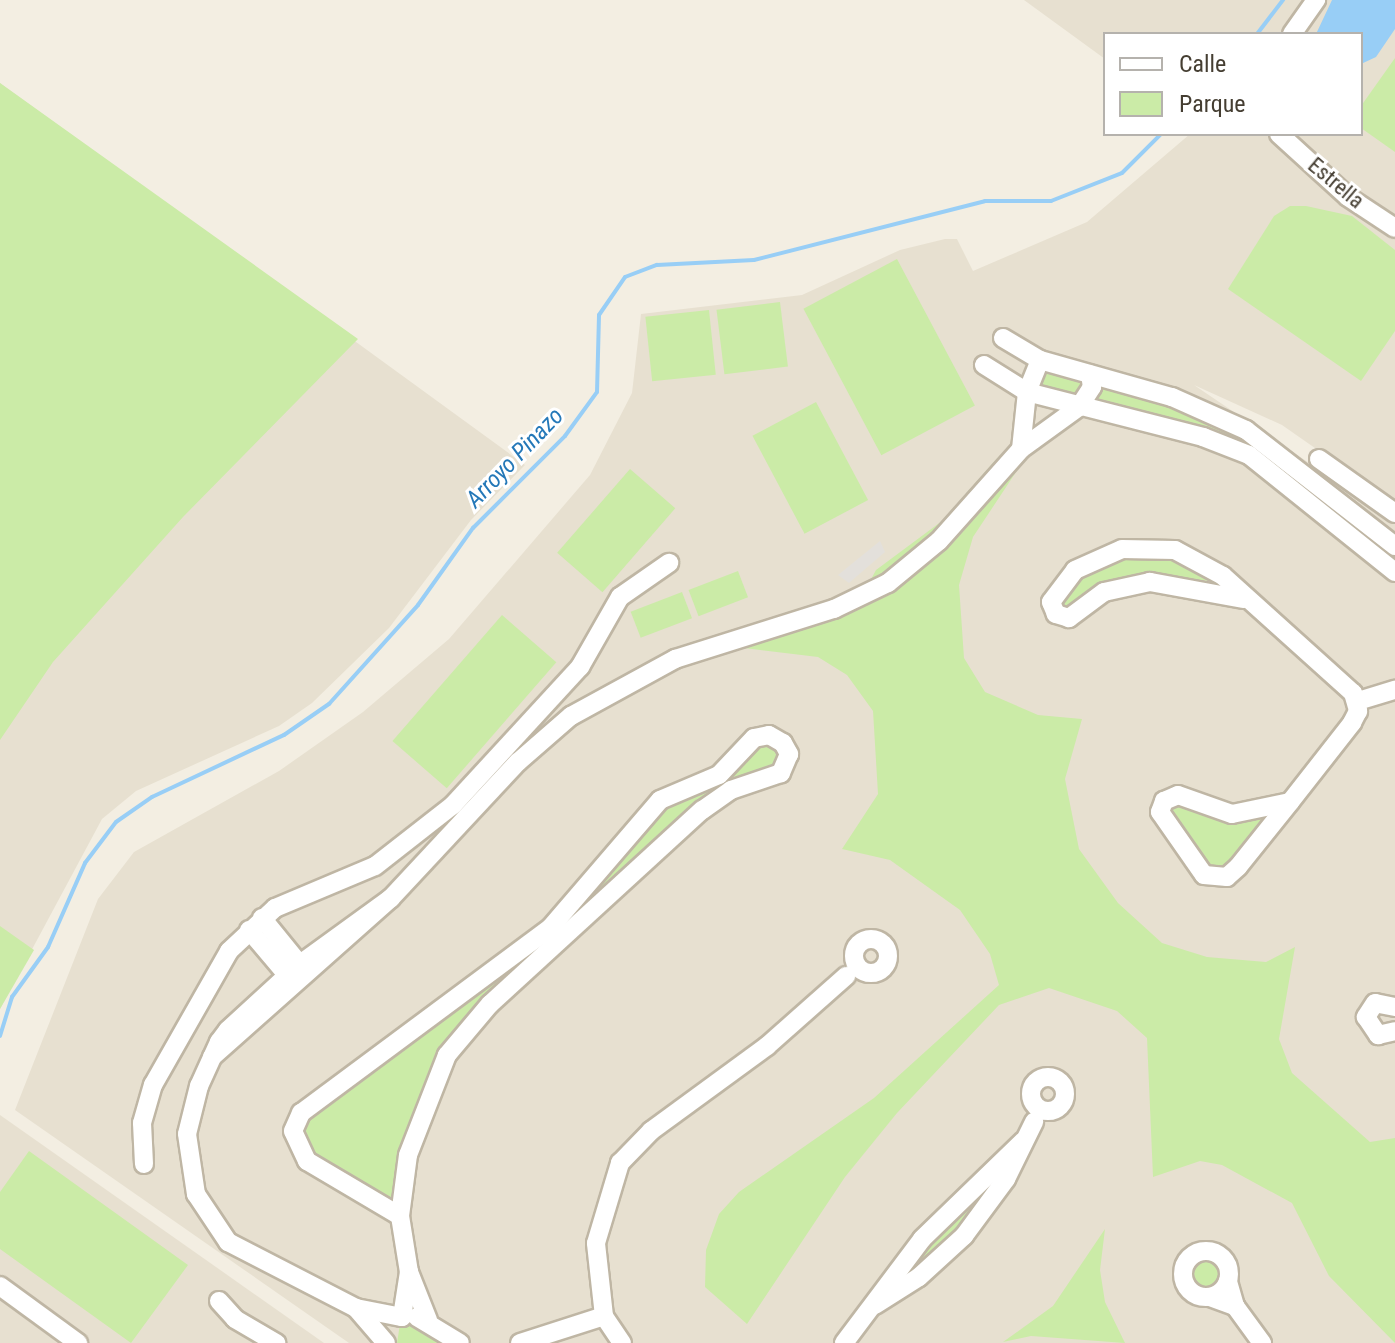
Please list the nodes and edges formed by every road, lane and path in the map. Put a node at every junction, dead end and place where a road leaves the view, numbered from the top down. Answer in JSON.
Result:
{"nodes":[{"id":1,"x":1316,"y":0,"type":"edge"},
{"id":2,"x":1293,"y":32,"type":"edge"},
{"id":3,"x":1281,"y":136,"type":"edge"},
{"id":4,"x":1395,"y":228,"type":"edge"},
{"id":5,"x":1003,"y":338,"type":"dead end"},
{"id":6,"x":1040,"y":360,"type":"junction"},
{"id":7,"x":984,"y":365,"type":"dead end"},
{"id":8,"x":1090,"y":374,"type":"junction"},
{"id":9,"x":1027,"y":392,"type":"junction"},
{"id":10,"x":1079,"y":407,"type":"junction"},
{"id":11,"x":1021,"y":449,"type":"junction"},
{"id":12,"x":1319,"y":459,"type":"dead end"},
{"id":13,"x":1395,"y":513,"type":"edge"},
{"id":14,"x":1395,"y":546,"type":"edge"},
{"id":15,"x":669,"y":563,"type":"dead end"},
{"id":16,"x":1395,"y":572,"type":"edge"},
{"id":17,"x":1243,"y":599,"type":"junction"},
{"id":18,"x":1395,"y":690,"type":"edge"},
{"id":19,"x":1358,"y":701,"type":"junction"},
{"id":20,"x":1290,"y":802,"type":"junction"},
{"id":21,"x":256,"y":924,"type":"junction"},
{"id":22,"x":555,"y":935,"type":"junction"},
{"id":23,"x":859,"y":965,"type":"dead end"},
{"id":24,"x":297,"y":974,"type":"junction"},
{"id":25,"x":1392,"y":1003,"type":"edge"},
{"id":26,"x":1395,"y":1031,"type":"edge"},
{"id":27,"x":1042,"y":1107,"type":"dead end"},
{"id":28,"x":1023,"y":1141,"type":"junction"},
{"id":29,"x":144,"y":1164,"type":"dead end"},
{"id":30,"x":400,"y":1216,"type":"junction"},
{"id":31,"x":409,"y":1272,"type":"junction"},
{"id":32,"x":1228,"y":1281,"type":"junction"},
{"id":33,"x":0,"y":1286,"type":"edge"},
{"id":34,"x":1210,"y":1297,"type":"junction"},
{"id":35,"x":219,"y":1301,"type":"dead end"},
{"id":36,"x":1235,"y":1306,"type":"junction"},
{"id":37,"x":356,"y":1308,"type":"junction"},
{"id":38,"x":869,"y":1309,"type":"junction"},
{"id":39,"x":604,"y":1316,"type":"junction"},
{"id":40,"x":402,"y":1317,"type":"junction"},
{"id":41,"x":428,"y":1320,"type":"junction"},
{"id":42,"x":78,"y":1343,"type":"edge"},
{"id":43,"x":276,"y":1343,"type":"edge"},
{"id":44,"x":387,"y":1343,"type":"edge"},
{"id":45,"x":460,"y":1343,"type":"edge"},
{"id":46,"x":520,"y":1343,"type":"edge"},
{"id":47,"x":622,"y":1343,"type":"edge"},
{"id":48,"x":844,"y":1343,"type":"edge"},
{"id":49,"x":1262,"y":1343,"type":"edge"}],
"edges":[{"from":1,"to":2,"type":"street"},
{"from":3,"to":4,"type":"street","name":"Estrella"},
{"from":5,"to":6,"type":"street"},
{"from":6,"to":8,"type":"street"},
{"from":6,"to":9,"type":"street"},
{"from":7,"to":9,"type":"street"},
{"from":8,"to":10,"type":"street"},
{"from":8,"to":14,"type":"street"},
{"from":9,"to":10,"type":"street"},
{"from":9,"to":11,"type":"street"},
{"from":10,"to":11,"type":"street"},
{"from":10,"to":16,"type":"street"},
{"from":11,"to":24,"type":"street"},
{"from":12,"to":13,"type":"street"},
{"from":15,"to":21,"type":"street"},
{"from":17,"to":17,"type":"street"},
{"from":17,"to":19,"type":"street"},
{"from":18,"to":19,"type":"street"},
{"from":19,"to":20,"type":"street"},
{"from":20,"to":20,"type":"street"},
{"from":21,"to":24,"type":"street"},
{"from":21,"to":29,"type":"street"},
{"from":22,"to":22,"type":"street"},
{"from":22,"to":30,"type":"street"},
{"from":22,"to":30,"type":"street"},
{"from":23,"to":39,"type":"street"},
{"from":24,"to":37,"type":"street"},
{"from":25,"to":26,"type":"street"},
{"from":27,"to":28,"type":"street"},
{"from":28,"to":38,"type":"street"},
{"from":28,"to":38,"type":"street"},
{"from":30,"to":31,"type":"street"},
{"from":31,"to":40,"type":"street"},
{"from":31,"to":41,"type":"street"},
{"from":32,"to":34,"type":"street"},
{"from":32,"to":34,"type":"street"},
{"from":32,"to":36,"type":"street"},
{"from":33,"to":42,"type":"street"},
{"from":34,"to":36,"type":"street"},
{"from":35,"to":43,"type":"street"},
{"from":36,"to":49,"type":"street"},
{"from":37,"to":40,"type":"street"},
{"from":37,"to":44,"type":"street"},
{"from":38,"to":48,"type":"street"},
{"from":39,"to":46,"type":"street"},
{"from":39,"to":47,"type":"street"},
{"from":40,"to":41,"type":"street"},
{"from":40,"to":44,"type":"street"},
{"from":41,"to":45,"type":"street"}]}
